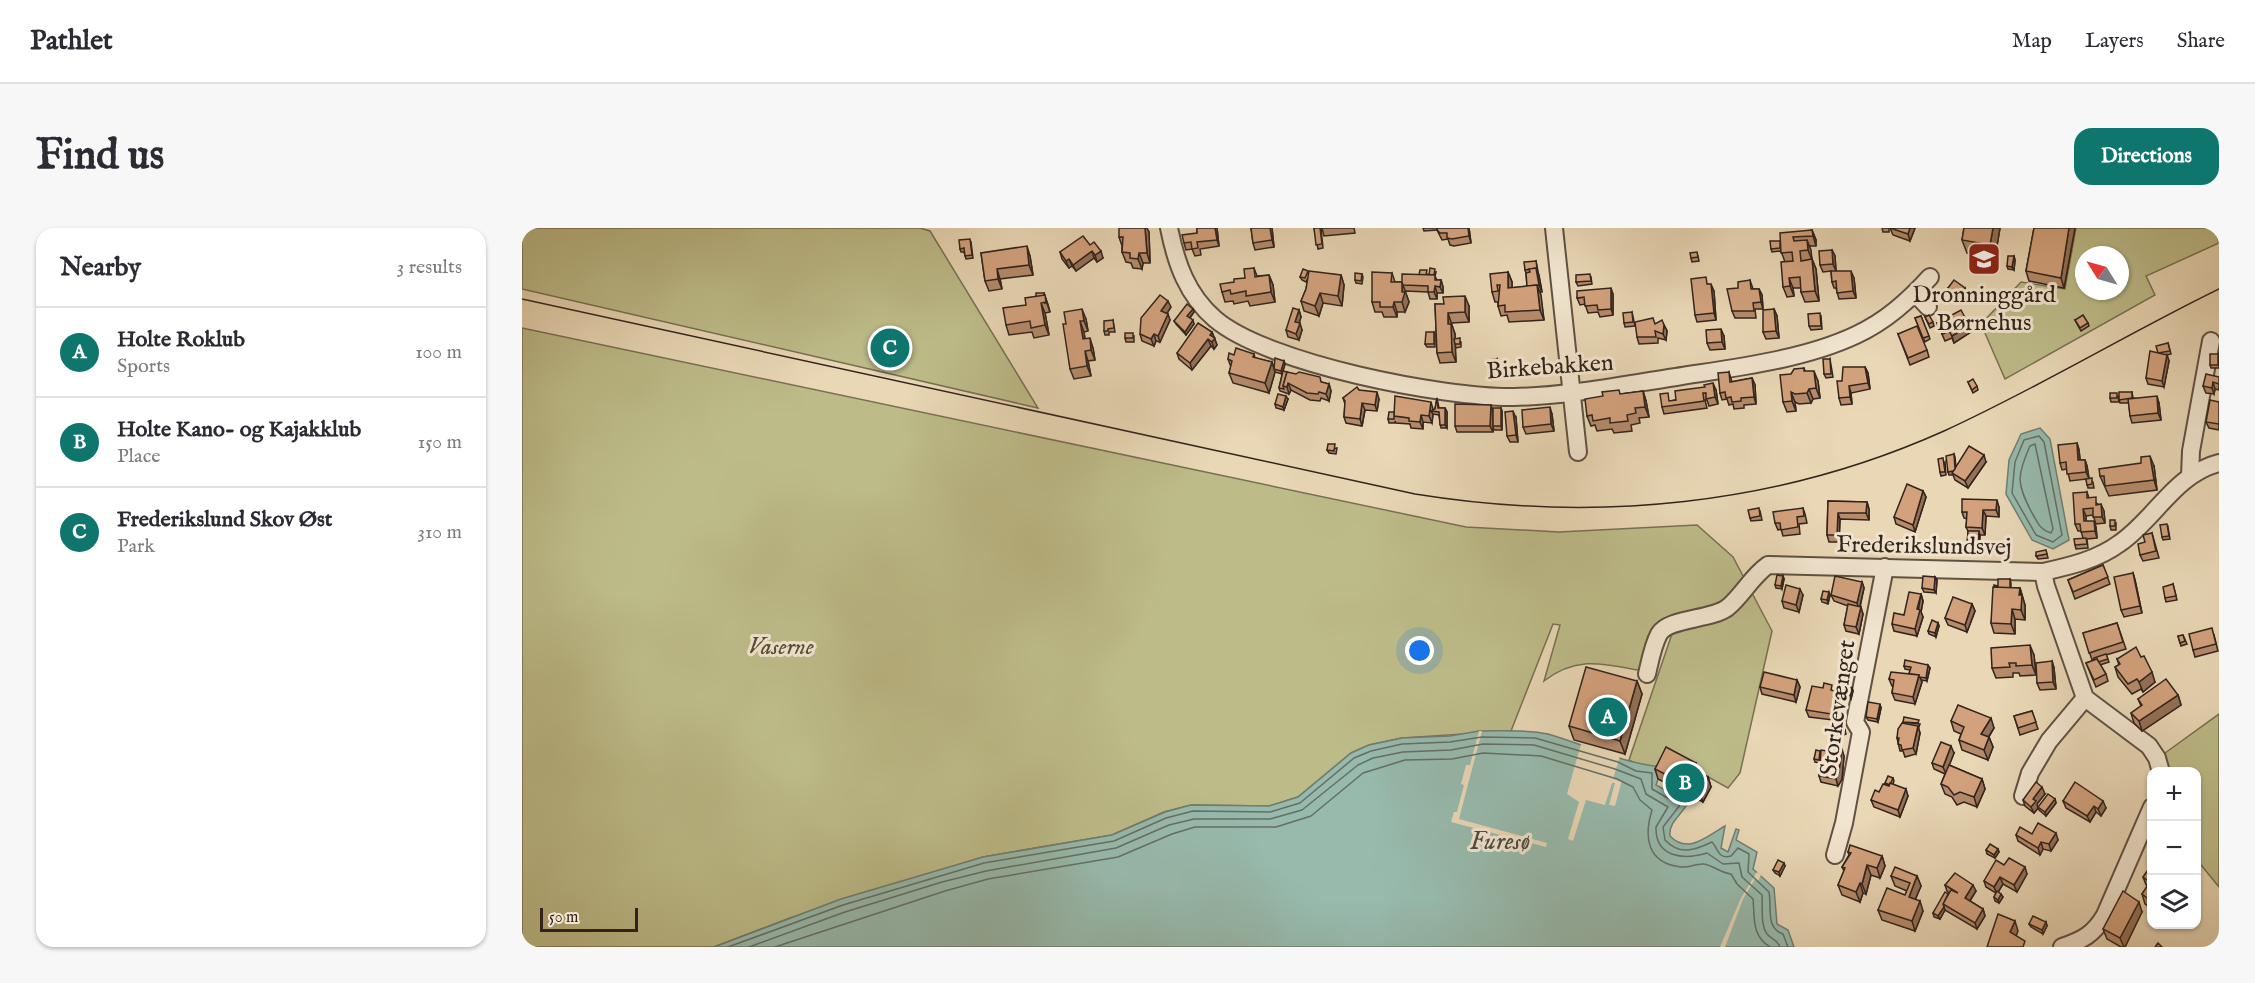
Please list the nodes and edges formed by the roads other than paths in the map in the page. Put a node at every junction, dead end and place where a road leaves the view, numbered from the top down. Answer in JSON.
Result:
{"nodes":[{"id":1,"x":1169,"y":228,"type":"edge"},
{"id":2,"x":1554,"y":228,"type":"edge"},
{"id":3,"x":1930,"y":277,"type":"dead end"},
{"id":4,"x":1914,"y":293,"type":"junction"},
{"id":5,"x":1928,"y":307,"type":"dead end"},
{"id":6,"x":2211,"y":341,"type":"dead end"},
{"id":7,"x":1571,"y":393,"type":"junction"},
{"id":8,"x":1578,"y":452,"type":"dead end"},
{"id":9,"x":2219,"y":463,"type":"edge"},
{"id":10,"x":2190,"y":476,"type":"junction"},
{"id":11,"x":1885,"y":567,"type":"junction"},
{"id":12,"x":2043,"y":572,"type":"junction"},
{"id":13,"x":1647,"y":674,"type":"dead end"},
{"id":14,"x":2085,"y":698,"type":"junction"},
{"id":15,"x":2160,"y":767,"type":"edge"},
{"id":16,"x":2023,"y":796,"type":"edge"},
{"id":17,"x":2147,"y":816,"type":"edge"},
{"id":18,"x":1835,"y":855,"type":"dead end"},
{"id":19,"x":2068,"y":946,"type":"edge"}],
"edges":[{"from":1,"to":7,"type":"street","name":"Birkebakken"},
{"from":2,"to":7,"type":"street"},
{"from":3,"to":4,"type":"street","name":"Birkebakken"},
{"from":4,"to":5,"type":"street"},
{"from":4,"to":7,"type":"street","name":"Birkebakken"},
{"from":6,"to":10,"type":"street"},
{"from":7,"to":8,"type":"street"},
{"from":9,"to":10,"type":"street","name":"Frederikslundsvej"},
{"from":10,"to":12,"type":"street","name":"Frederikslundsvej"},
{"from":11,"to":12,"type":"street","name":"Frederikslundsvej"},
{"from":11,"to":13,"type":"street","name":"Frederikslundsvej"},
{"from":11,"to":18,"type":"street","name":"Storkevænget"},
{"from":12,"to":14,"type":"street"},
{"from":14,"to":15,"type":"street"},
{"from":14,"to":16,"type":"street"},
{"from":17,"to":19,"type":"street"}]}
